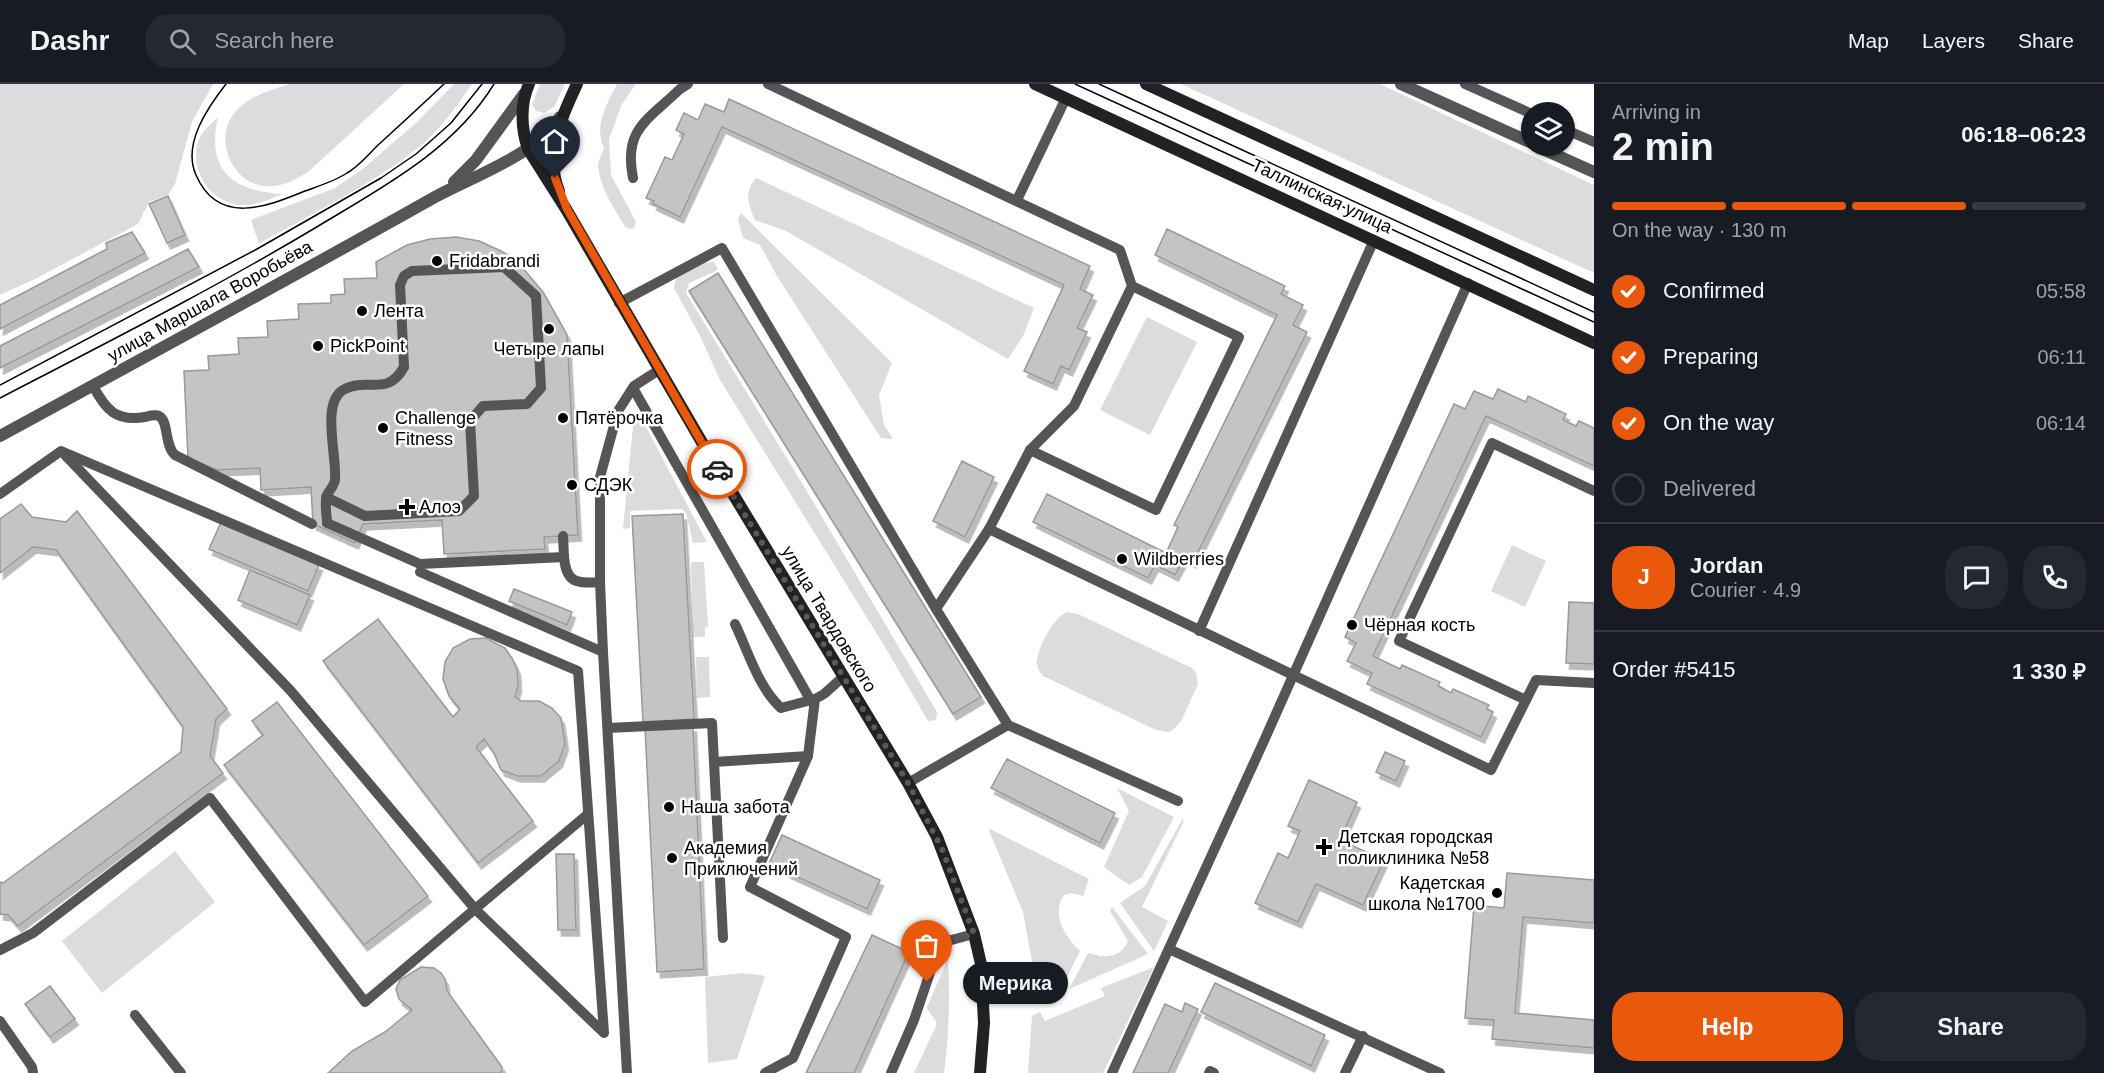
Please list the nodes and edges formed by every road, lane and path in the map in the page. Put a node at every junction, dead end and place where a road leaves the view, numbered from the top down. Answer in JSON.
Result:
{"nodes":[{"id":1,"x":577,"y":84,"type":"edge"},
{"id":2,"x":688,"y":84,"type":"edge"},
{"id":3,"x":768,"y":84,"type":"edge"},
{"id":4,"x":1035,"y":84,"type":"edge"},
{"id":5,"x":1146,"y":84,"type":"edge"},
{"id":6,"x":1401,"y":84,"type":"edge"},
{"id":7,"x":1465,"y":84,"type":"edge"},
{"id":8,"x":526,"y":89,"type":"edge"},
{"id":9,"x":1066,"y":98,"type":"junction"},
{"id":10,"x":1521,"y":109,"type":"edge"},
{"id":11,"x":564,"y":111,"type":"junction"},
{"id":12,"x":1575,"y":134,"type":"edge"},
{"id":13,"x":1521,"y":138,"type":"edge"},
{"id":14,"x":1594,"y":142,"type":"edge"},
{"id":15,"x":528,"y":149,"type":"junction"},
{"id":16,"x":1558,"y":156,"type":"edge"},
{"id":17,"x":1594,"y":172,"type":"edge"},
{"id":18,"x":633,"y":178,"type":"dead end"},
{"id":19,"x":438,"y":196,"type":"junction"},
{"id":20,"x":1017,"y":200,"type":"junction"},
{"id":21,"x":567,"y":209,"type":"junction"},
{"id":22,"x":1374,"y":240,"type":"junction"},
{"id":23,"x":1468,"y":283,"type":"junction"},
{"id":24,"x":1132,"y":286,"type":"junction"},
{"id":25,"x":1594,"y":290,"type":"edge"},
{"id":26,"x":620,"y":303,"type":"junction"},
{"id":27,"x":1594,"y":343,"type":"edge"},
{"id":28,"x":659,"y":370,"type":"junction"},
{"id":29,"x":93,"y":386,"type":"junction"},
{"id":30,"x":633,"y":388,"type":"junction"},
{"id":31,"x":0,"y":436,"type":"edge"},
{"id":32,"x":1030,"y":450,"type":"junction"},
{"id":33,"x":61,"y":451,"type":"junction"},
{"id":34,"x":1594,"y":490,"type":"edge"},
{"id":35,"x":0,"y":494,"type":"edge"},
{"id":36,"x":326,"y":497,"type":"junction"},
{"id":37,"x":312,"y":524,"type":"dead end"},
{"id":38,"x":989,"y":529,"type":"junction"},
{"id":39,"x":562,"y":536,"type":"dead end"},
{"id":40,"x":564,"y":557,"type":"junction"},
{"id":41,"x":420,"y":572,"type":"dead end"},
{"id":42,"x":600,"y":582,"type":"junction"},
{"id":43,"x":936,"y":609,"type":"junction"},
{"id":44,"x":735,"y":624,"type":"dead end"},
{"id":45,"x":1199,"y":631,"type":"junction"},
{"id":46,"x":603,"y":652,"type":"junction"},
{"id":47,"x":1293,"y":675,"type":"junction"},
{"id":48,"x":843,"y":677,"type":"junction"},
{"id":49,"x":1594,"y":683,"type":"edge"},
{"id":50,"x":813,"y":700,"type":"junction"},
{"id":51,"x":1526,"y":700,"type":"junction"},
{"id":52,"x":1008,"y":725,"type":"junction"},
{"id":53,"x":608,"y":728,"type":"junction"},
{"id":54,"x":807,"y":756,"type":"junction"},
{"id":55,"x":714,"y":762,"type":"junction"},
{"id":56,"x":908,"y":783,"type":"junction"},
{"id":57,"x":1178,"y":801,"type":"dead end"},
{"id":58,"x":588,"y":814,"type":"junction"},
{"id":59,"x":475,"y":909,"type":"junction"},
{"id":60,"x":974,"y":934,"type":"junction"},
{"id":61,"x":723,"y":938,"type":"dead end"},
{"id":62,"x":1169,"y":949,"type":"junction"},
{"id":63,"x":0,"y":950,"type":"edge"},
{"id":64,"x":135,"y":1014,"type":"dead end"},
{"id":65,"x":0,"y":1021,"type":"edge"},
{"id":66,"x":1364,"y":1036,"type":"junction"},
{"id":67,"x":1421,"y":1069,"type":"edge"},
{"id":68,"x":33,"y":1073,"type":"edge"},
{"id":69,"x":182,"y":1073,"type":"edge"},
{"id":70,"x":627,"y":1073,"type":"edge"},
{"id":71,"x":765,"y":1073,"type":"edge"},
{"id":72,"x":891,"y":1073,"type":"edge"},
{"id":73,"x":980,"y":1073,"type":"edge"},
{"id":74,"x":1112,"y":1073,"type":"edge"},
{"id":75,"x":1209,"y":1073,"type":"edge"},
{"id":76,"x":1214,"y":1073,"type":"edge"},
{"id":77,"x":1345,"y":1073,"type":"edge"},
{"id":78,"x":1440,"y":1073,"type":"edge"}],
"edges":[{"from":1,"to":11,"type":"main road","name":"улица Твардовского"},
{"from":2,"to":18,"type":"lane"},
{"from":3,"to":20,"type":"lane"},
{"from":4,"to":9,"type":"main road","name":"Таллинская улица"},
{"from":5,"to":25,"type":"main road","name":"Таллинская улица"},
{"from":6,"to":13,"type":"street"},
{"from":7,"to":10,"type":"lane"},
{"from":8,"to":15,"type":"main road","name":"улица Твардовского"},
{"from":8,"to":19,"type":"street","name":"улица Маршала Воробьёва"},
{"from":9,"to":20,"type":"lane"},
{"from":9,"to":22,"type":"main road","name":"Таллинская улица"},
{"from":11,"to":15,"type":"street","name":"улица Маршала Воробьёва"},
{"from":11,"to":21,"type":"main road","name":"улица Твардовского"},
{"from":12,"to":14,"type":"lane"},
{"from":15,"to":19,"type":"street","name":"улица Маршала Воробьёва"},
{"from":15,"to":21,"type":"main road","name":"улица Твардовского"},
{"from":16,"to":17,"type":"street"},
{"from":19,"to":29,"type":"street","name":"улица Маршала Воробьёва"},
{"from":20,"to":24,"type":"lane"},
{"from":21,"to":26,"type":"main road","name":"улица Твардовского"},
{"from":22,"to":23,"type":"main road","name":"Таллинская улица"},
{"from":22,"to":45,"type":"lane"},
{"from":23,"to":27,"type":"main road","name":"Таллинская улица"},
{"from":23,"to":47,"type":"lane"},
{"from":24,"to":32,"type":"lane"},
{"from":24,"to":32,"type":"lane"},
{"from":26,"to":28,"type":"main road","name":"улица Твардовского"},
{"from":26,"to":43,"type":"lane"},
{"from":28,"to":30,"type":"lane"},
{"from":28,"to":48,"type":"main road","name":"улица Твардовского"},
{"from":29,"to":31,"type":"street","name":"улица Маршала Воробьёва"},
{"from":29,"to":37,"type":"lane"},
{"from":30,"to":42,"type":"lane"},
{"from":30,"to":50,"type":"lane"},
{"from":32,"to":38,"type":"lane"},
{"from":33,"to":35,"type":"lane"},
{"from":33,"to":58,"type":"lane"},
{"from":33,"to":59,"type":"lane"},
{"from":34,"to":51,"type":"lane"},
{"from":36,"to":36,"type":"lane"},
{"from":36,"to":40,"type":"lane"},
{"from":38,"to":43,"type":"lane"},
{"from":38,"to":45,"type":"lane"},
{"from":39,"to":40,"type":"lane"},
{"from":40,"to":42,"type":"lane"},
{"from":41,"to":46,"type":"lane"},
{"from":42,"to":46,"type":"lane"},
{"from":43,"to":52,"type":"lane"},
{"from":44,"to":50,"type":"lane"},
{"from":45,"to":47,"type":"lane"},
{"from":46,"to":53,"type":"lane"},
{"from":47,"to":51,"type":"lane"},
{"from":47,"to":62,"type":"lane"},
{"from":48,"to":50,"type":"lane"},
{"from":48,"to":56,"type":"main road","name":"улица Твардовского"},
{"from":49,"to":51,"type":"lane"},
{"from":50,"to":54,"type":"lane"},
{"from":52,"to":56,"type":"lane"},
{"from":52,"to":57,"type":"lane"},
{"from":53,"to":55,"type":"lane"},
{"from":53,"to":70,"type":"lane"},
{"from":54,"to":55,"type":"lane"},
{"from":54,"to":71,"type":"lane"},
{"from":55,"to":61,"type":"lane"},
{"from":56,"to":60,"type":"main road","name":"улица Твардовского"},
{"from":58,"to":59,"type":"lane"},
{"from":58,"to":59,"type":"lane"},
{"from":59,"to":63,"type":"lane"},
{"from":60,"to":72,"type":"lane"},
{"from":60,"to":73,"type":"main road","name":"улица Твардовского"},
{"from":62,"to":66,"type":"lane"},
{"from":62,"to":74,"type":"lane"},
{"from":64,"to":69,"type":"lane"},
{"from":65,"to":68,"type":"lane"},
{"from":66,"to":67,"type":"lane"},
{"from":66,"to":77,"type":"lane"},
{"from":67,"to":78,"type":"lane"},
{"from":75,"to":76,"type":"lane"}]}
